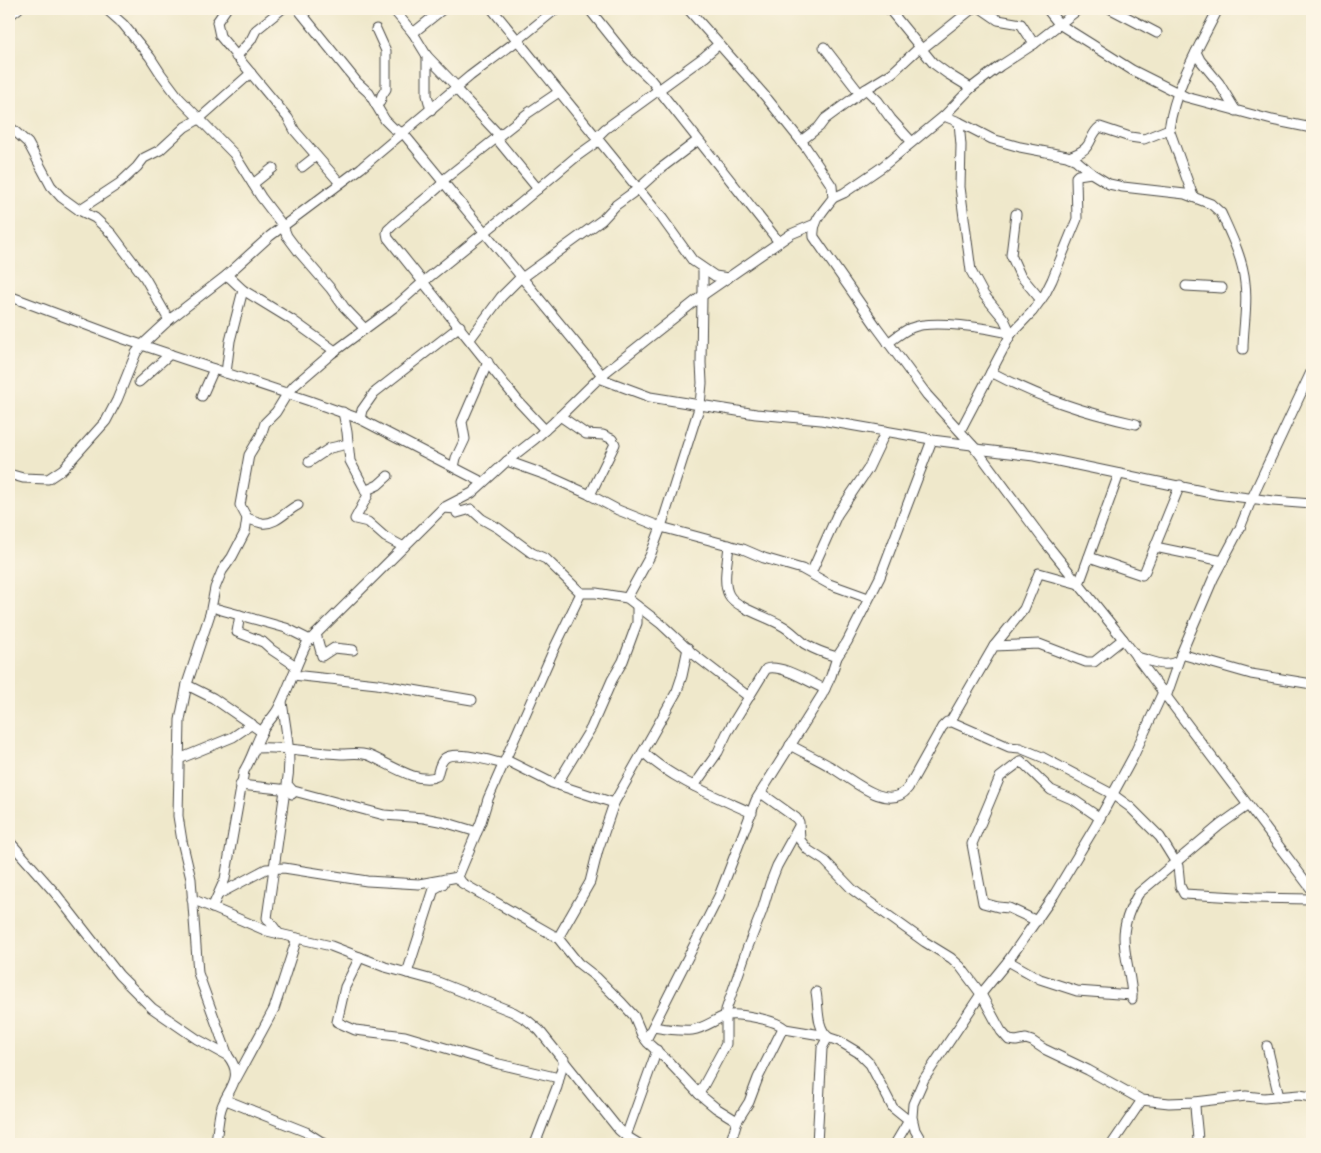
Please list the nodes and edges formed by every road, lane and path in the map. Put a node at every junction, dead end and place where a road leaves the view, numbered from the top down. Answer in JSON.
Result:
{"nodes":[{"id":1,"x":18,"y":9,"type":"edge"},
{"id":2,"x":106,"y":9,"type":"edge"},
{"id":3,"x":226,"y":9,"type":"edge"},
{"id":4,"x":282,"y":9,"type":"edge"},
{"id":5,"x":298,"y":9,"type":"edge"},
{"id":6,"x":393,"y":9,"type":"edge"},
{"id":7,"x":443,"y":9,"type":"edge"},
{"id":8,"x":492,"y":9,"type":"edge"},
{"id":9,"x":556,"y":9,"type":"edge"},
{"id":10,"x":589,"y":9,"type":"edge"},
{"id":11,"x":688,"y":9,"type":"edge"},
{"id":12,"x":889,"y":9,"type":"edge"},
{"id":13,"x":903,"y":9,"type":"edge"},
{"id":14,"x":972,"y":9,"type":"edge"},
{"id":15,"x":982,"y":9,"type":"edge"},
{"id":16,"x":1046,"y":9,"type":"edge"},
{"id":17,"x":1079,"y":9,"type":"edge"},
{"id":18,"x":1111,"y":9,"type":"edge"},
{"id":19,"x":1218,"y":9,"type":"edge"},
{"id":20,"x":9,"y":16,"type":"edge"},
{"id":21,"x":896,"y":17,"type":"junction"},
{"id":22,"x":1059,"y":24,"type":"junction"},
{"id":23,"x":376,"y":29,"type":"dead end"},
{"id":24,"x":413,"y":33,"type":"junction"},
{"id":25,"x":1157,"y":33,"type":"dead end"},
{"id":26,"x":518,"y":40,"type":"junction"},
{"id":27,"x":719,"y":44,"type":"junction"},
{"id":28,"x":1034,"y":44,"type":"junction"},
{"id":29,"x":824,"y":47,"type":"dead end"},
{"id":30,"x":921,"y":48,"type":"junction"},
{"id":31,"x":1196,"y":52,"type":"junction"},
{"id":32,"x":427,"y":56,"type":"junction"},
{"id":33,"x":236,"y":57,"type":"junction"},
{"id":34,"x":251,"y":73,"type":"junction"},
{"id":35,"x":456,"y":88,"type":"junction"},
{"id":36,"x":971,"y":88,"type":"junction"},
{"id":37,"x":862,"y":90,"type":"junction"},
{"id":38,"x":659,"y":91,"type":"junction"},
{"id":39,"x":559,"y":92,"type":"junction"},
{"id":40,"x":1179,"y":94,"type":"junction"},
{"id":41,"x":376,"y":105,"type":"junction"},
{"id":42,"x":430,"y":110,"type":"junction"},
{"id":43,"x":1236,"y":111,"type":"junction"},
{"id":44,"x":944,"y":116,"type":"junction"},
{"id":45,"x":200,"y":119,"type":"junction"},
{"id":46,"x":959,"y":122,"type":"junction"},
{"id":47,"x":9,"y":126,"type":"edge"},
{"id":48,"x":1312,"y":128,"type":"edge"},
{"id":49,"x":1170,"y":129,"type":"junction"},
{"id":50,"x":403,"y":133,"type":"junction"},
{"id":51,"x":498,"y":137,"type":"junction"},
{"id":52,"x":597,"y":140,"type":"junction"},
{"id":53,"x":697,"y":141,"type":"junction"},
{"id":54,"x":801,"y":141,"type":"junction"},
{"id":55,"x":911,"y":142,"type":"junction"},
{"id":56,"x":316,"y":156,"type":"junction"},
{"id":57,"x":1069,"y":157,"type":"junction"},
{"id":58,"x":302,"y":167,"type":"dead end"},
{"id":59,"x":273,"y":168,"type":"dead end"},
{"id":60,"x":1091,"y":173,"type":"junction"},
{"id":61,"x":442,"y":182,"type":"junction"},
{"id":62,"x":340,"y":183,"type":"junction"},
{"id":63,"x":253,"y":184,"type":"junction"},
{"id":64,"x":538,"y":189,"type":"junction"},
{"id":65,"x":638,"y":189,"type":"junction"},
{"id":66,"x":1193,"y":196,"type":"junction"},
{"id":67,"x":833,"y":198,"type":"junction"},
{"id":68,"x":79,"y":210,"type":"junction"},
{"id":69,"x":1016,"y":214,"type":"dead end"},
{"id":70,"x":815,"y":224,"type":"junction"},
{"id":71,"x":283,"y":226,"type":"junction"},
{"id":72,"x":484,"y":232,"type":"junction"},
{"id":73,"x":779,"y":242,"type":"junction"},
{"id":74,"x":703,"y":269,"type":"junction"},
{"id":75,"x":227,"y":275,"type":"junction"},
{"id":76,"x":522,"y":277,"type":"junction"},
{"id":77,"x":728,"y":278,"type":"junction"},
{"id":78,"x":423,"y":282,"type":"junction"},
{"id":79,"x":1186,"y":286,"type":"dead end"},
{"id":80,"x":1222,"y":288,"type":"dead end"},
{"id":81,"x":242,"y":290,"type":"junction"},
{"id":82,"x":9,"y":296,"type":"edge"},
{"id":83,"x":703,"y":296,"type":"junction"},
{"id":84,"x":1041,"y":300,"type":"junction"},
{"id":85,"x":169,"y":320,"type":"junction"},
{"id":86,"x":460,"y":326,"type":"junction"},
{"id":87,"x":364,"y":329,"type":"junction"},
{"id":88,"x":1012,"y":334,"type":"junction"},
{"id":89,"x":470,"y":339,"type":"junction"},
{"id":90,"x":888,"y":343,"type":"junction"},
{"id":91,"x":142,"y":345,"type":"junction"},
{"id":92,"x":1243,"y":349,"type":"dead end"},
{"id":93,"x":335,"y":351,"type":"junction"},
{"id":94,"x":170,"y":354,"type":"junction"},
{"id":95,"x":488,"y":362,"type":"junction"},
{"id":96,"x":214,"y":369,"type":"junction"},
{"id":97,"x":1312,"y":370,"type":"edge"},
{"id":98,"x":991,"y":372,"type":"junction"},
{"id":99,"x":226,"y":373,"type":"junction"},
{"id":100,"x":600,"y":377,"type":"junction"},
{"id":101,"x":139,"y":382,"type":"dead end"},
{"id":102,"x":287,"y":394,"type":"junction"},
{"id":103,"x":202,"y":396,"type":"dead end"},
{"id":104,"x":700,"y":405,"type":"junction"},
{"id":105,"x":343,"y":412,"type":"junction"},
{"id":106,"x":560,"y":416,"type":"junction"},
{"id":107,"x":360,"y":419,"type":"junction"},
{"id":108,"x":1136,"y":424,"type":"dead end"},
{"id":109,"x":545,"y":430,"type":"junction"},
{"id":110,"x":886,"y":431,"type":"junction"},
{"id":111,"x":960,"y":431,"type":"junction"},
{"id":112,"x":932,"y":440,"type":"junction"},
{"id":113,"x":348,"y":444,"type":"junction"},
{"id":114,"x":974,"y":447,"type":"junction"},
{"id":115,"x":507,"y":460,"type":"junction"},
{"id":116,"x":310,"y":462,"type":"dead end"},
{"id":117,"x":454,"y":467,"type":"junction"},
{"id":118,"x":9,"y":474,"type":"edge"},
{"id":119,"x":1119,"y":474,"type":"junction"},
{"id":120,"x":388,"y":476,"type":"dead end"},
{"id":121,"x":482,"y":482,"type":"junction"},
{"id":122,"x":1180,"y":485,"type":"junction"},
{"id":123,"x":365,"y":491,"type":"junction"},
{"id":124,"x":590,"y":495,"type":"junction"},
{"id":125,"x":1252,"y":498,"type":"junction"},
{"id":126,"x":1312,"y":504,"type":"edge"},
{"id":127,"x":298,"y":505,"type":"dead end"},
{"id":128,"x":442,"y":508,"type":"junction"},
{"id":129,"x":247,"y":518,"type":"junction"},
{"id":130,"x":661,"y":527,"type":"junction"},
{"id":131,"x":729,"y":546,"type":"junction"},
{"id":132,"x":404,"y":547,"type":"junction"},
{"id":133,"x":1155,"y":547,"type":"junction"},
{"id":134,"x":1089,"y":557,"type":"junction"},
{"id":135,"x":1222,"y":561,"type":"junction"},
{"id":136,"x":811,"y":573,"type":"junction"},
{"id":137,"x":1079,"y":584,"type":"junction"},
{"id":138,"x":581,"y":593,"type":"junction"},
{"id":139,"x":627,"y":598,"type":"junction"},
{"id":140,"x":868,"y":598,"type":"junction"},
{"id":141,"x":637,"y":606,"type":"junction"},
{"id":142,"x":218,"y":608,"type":"dead end"},
{"id":143,"x":240,"y":615,"type":"junction"},
{"id":144,"x":313,"y":637,"type":"junction"},
{"id":145,"x":1122,"y":639,"type":"junction"},
{"id":146,"x":994,"y":646,"type":"junction"},
{"id":147,"x":688,"y":648,"type":"junction"},
{"id":148,"x":353,"y":650,"type":"dead end"},
{"id":149,"x":837,"y":657,"type":"junction"},
{"id":150,"x":1179,"y":657,"type":"junction"},
{"id":151,"x":1136,"y":658,"type":"junction"},
{"id":152,"x":296,"y":666,"type":"junction"},
{"id":153,"x":293,"y":675,"type":"junction"},
{"id":154,"x":1312,"y":684,"type":"edge"},
{"id":155,"x":187,"y":685,"type":"junction"},
{"id":156,"x":825,"y":689,"type":"junction"},
{"id":157,"x":1165,"y":695,"type":"junction"},
{"id":158,"x":749,"y":697,"type":"junction"},
{"id":159,"x":472,"y":700,"type":"dead end"},
{"id":160,"x":282,"y":702,"type":"junction"},
{"id":161,"x":950,"y":722,"type":"junction"},
{"id":162,"x":252,"y":724,"type":"junction"},
{"id":163,"x":262,"y":732,"type":"junction"},
{"id":164,"x":790,"y":745,"type":"junction"},
{"id":165,"x":256,"y":748,"type":"junction"},
{"id":166,"x":289,"y":749,"type":"junction"},
{"id":167,"x":643,"y":752,"type":"junction"},
{"id":168,"x":179,"y":760,"type":"junction"},
{"id":169,"x":505,"y":762,"type":"junction"},
{"id":170,"x":557,"y":784,"type":"junction"},
{"id":171,"x":240,"y":786,"type":"junction"},
{"id":172,"x":694,"y":786,"type":"junction"},
{"id":173,"x":290,"y":791,"type":"junction"},
{"id":174,"x":761,"y":793,"type":"junction"},
{"id":175,"x":1112,"y":794,"type":"junction"},
{"id":176,"x":614,"y":803,"type":"junction"},
{"id":177,"x":1248,"y":805,"type":"junction"},
{"id":178,"x":752,"y":814,"type":"junction"},
{"id":179,"x":1100,"y":818,"type":"junction"},
{"id":180,"x":799,"y":828,"type":"junction"},
{"id":181,"x":477,"y":832,"type":"junction"},
{"id":182,"x":9,"y":841,"type":"edge"},
{"id":183,"x":1175,"y":861,"type":"junction"},
{"id":184,"x":275,"y":869,"type":"junction"},
{"id":185,"x":458,"y":877,"type":"junction"},
{"id":186,"x":445,"y":879,"type":"junction"},
{"id":187,"x":1312,"y":890,"type":"edge"},
{"id":188,"x":219,"y":894,"type":"junction"},
{"id":189,"x":192,"y":899,"type":"junction"},
{"id":190,"x":1312,"y":899,"type":"edge"},
{"id":191,"x":212,"y":908,"type":"junction"},
{"id":192,"x":1037,"y":921,"type":"junction"},
{"id":193,"x":279,"y":934,"type":"junction"},
{"id":194,"x":298,"y":938,"type":"junction"},
{"id":195,"x":558,"y":938,"type":"junction"},
{"id":196,"x":360,"y":956,"type":"junction"},
{"id":197,"x":1008,"y":961,"type":"junction"},
{"id":198,"x":407,"y":973,"type":"junction"},
{"id":199,"x":816,"y":992,"type":"dead end"},
{"id":200,"x":981,"y":994,"type":"junction"},
{"id":201,"x":725,"y":1015,"type":"junction"},
{"id":202,"x":653,"y":1027,"type":"junction"},
{"id":203,"x":785,"y":1029,"type":"junction"},
{"id":204,"x":828,"y":1037,"type":"junction"},
{"id":205,"x":646,"y":1040,"type":"junction"},
{"id":206,"x":1267,"y":1046,"type":"dead end"},
{"id":207,"x":657,"y":1050,"type":"junction"},
{"id":208,"x":228,"y":1056,"type":"junction"},
{"id":209,"x":564,"y":1059,"type":"junction"},
{"id":210,"x":559,"y":1078,"type":"junction"},
{"id":211,"x":236,"y":1080,"type":"junction"},
{"id":212,"x":700,"y":1094,"type":"junction"},
{"id":213,"x":1312,"y":1096,"type":"edge"},
{"id":214,"x":1279,"y":1097,"type":"junction"},
{"id":215,"x":226,"y":1100,"type":"junction"},
{"id":216,"x":1142,"y":1100,"type":"junction"},
{"id":217,"x":1195,"y":1102,"type":"junction"},
{"id":218,"x":910,"y":1119,"type":"junction"},
{"id":219,"x":737,"y":1121,"type":"junction"},
{"id":220,"x":626,"y":1136,"type":"junction"},
{"id":221,"x":216,"y":1144,"type":"edge"},
{"id":222,"x":325,"y":1144,"type":"edge"},
{"id":223,"x":535,"y":1144,"type":"edge"},
{"id":224,"x":639,"y":1144,"type":"edge"},
{"id":225,"x":730,"y":1144,"type":"edge"},
{"id":226,"x":817,"y":1144,"type":"edge"},
{"id":227,"x":895,"y":1144,"type":"edge"},
{"id":228,"x":923,"y":1144,"type":"edge"},
{"id":229,"x":1112,"y":1144,"type":"edge"},
{"id":230,"x":1198,"y":1144,"type":"edge"}],
"edges":[{"from":1,"to":20,"type":"street"},
{"from":2,"to":45,"type":"street"},
{"from":3,"to":33,"type":"street"},
{"from":4,"to":33,"type":"street"},
{"from":5,"to":41,"type":"street"},
{"from":6,"to":24,"type":"street"},
{"from":7,"to":24,"type":"street"},
{"from":8,"to":26,"type":"street"},
{"from":9,"to":26,"type":"street"},
{"from":10,"to":38,"type":"street"},
{"from":11,"to":27,"type":"street"},
{"from":12,"to":21,"type":"street"},
{"from":13,"to":21,"type":"street"},
{"from":14,"to":30,"type":"street"},
{"from":15,"to":28,"type":"street"},
{"from":16,"to":22,"type":"street"},
{"from":17,"to":22,"type":"street"},
{"from":18,"to":25,"type":"street"},
{"from":19,"to":31,"type":"street"},
{"from":21,"to":30,"type":"street"},
{"from":22,"to":28,"type":"street"},
{"from":22,"to":40,"type":"street"},
{"from":23,"to":41,"type":"street"},
{"from":24,"to":32,"type":"street"},
{"from":26,"to":35,"type":"street"},
{"from":26,"to":39,"type":"street"},
{"from":27,"to":38,"type":"street"},
{"from":27,"to":54,"type":"street"},
{"from":28,"to":36,"type":"street"},
{"from":29,"to":37,"type":"street"},
{"from":30,"to":36,"type":"street"},
{"from":30,"to":37,"type":"street"},
{"from":31,"to":40,"type":"street"},
{"from":31,"to":43,"type":"street"},
{"from":32,"to":35,"type":"street"},
{"from":32,"to":42,"type":"street"},
{"from":33,"to":34,"type":"street"},
{"from":34,"to":45,"type":"street"},
{"from":34,"to":56,"type":"street"},
{"from":35,"to":42,"type":"street"},
{"from":35,"to":51,"type":"street"},
{"from":36,"to":44,"type":"street"},
{"from":37,"to":54,"type":"street"},
{"from":37,"to":55,"type":"street"},
{"from":38,"to":52,"type":"street"},
{"from":38,"to":53,"type":"street"},
{"from":39,"to":51,"type":"street"},
{"from":39,"to":52,"type":"street"},
{"from":40,"to":43,"type":"street"},
{"from":40,"to":49,"type":"street"},
{"from":41,"to":50,"type":"street"},
{"from":42,"to":50,"type":"street"},
{"from":43,"to":48,"type":"street"},
{"from":44,"to":46,"type":"street"},
{"from":44,"to":55,"type":"street"},
{"from":45,"to":63,"type":"street"},
{"from":45,"to":68,"type":"street"},
{"from":46,"to":57,"type":"street"},
{"from":46,"to":88,"type":"street"},
{"from":47,"to":68,"type":"street"},
{"from":49,"to":57,"type":"street"},
{"from":49,"to":66,"type":"street"},
{"from":50,"to":61,"type":"street"},
{"from":50,"to":62,"type":"street"},
{"from":51,"to":61,"type":"street"},
{"from":51,"to":64,"type":"street"},
{"from":52,"to":64,"type":"street"},
{"from":52,"to":65,"type":"street"},
{"from":53,"to":65,"type":"street"},
{"from":53,"to":73,"type":"street"},
{"from":54,"to":67,"type":"street"},
{"from":55,"to":67,"type":"street"},
{"from":56,"to":58,"type":"street"},
{"from":56,"to":62,"type":"street"},
{"from":57,"to":60,"type":"street"},
{"from":59,"to":63,"type":"street"},
{"from":60,"to":66,"type":"street"},
{"from":60,"to":84,"type":"street"},
{"from":61,"to":72,"type":"street"},
{"from":61,"to":78,"type":"street"},
{"from":62,"to":71,"type":"street"},
{"from":63,"to":71,"type":"street"},
{"from":64,"to":72,"type":"street"},
{"from":65,"to":74,"type":"street"},
{"from":65,"to":76,"type":"street"},
{"from":66,"to":92,"type":"street"},
{"from":67,"to":70,"type":"street"},
{"from":68,"to":85,"type":"street"},
{"from":69,"to":84,"type":"street"},
{"from":70,"to":73,"type":"street"},
{"from":70,"to":90,"type":"street"},
{"from":71,"to":75,"type":"street"},
{"from":71,"to":87,"type":"street"},
{"from":72,"to":76,"type":"street"},
{"from":72,"to":78,"type":"street"},
{"from":73,"to":77,"type":"street"},
{"from":74,"to":77,"type":"street"},
{"from":74,"to":83,"type":"street"},
{"from":75,"to":81,"type":"street"},
{"from":75,"to":85,"type":"street"},
{"from":76,"to":89,"type":"street"},
{"from":76,"to":100,"type":"street"},
{"from":77,"to":83,"type":"street"},
{"from":78,"to":86,"type":"street"},
{"from":78,"to":87,"type":"street"},
{"from":79,"to":80,"type":"street"},
{"from":81,"to":93,"type":"street"},
{"from":81,"to":99,"type":"street"},
{"from":82,"to":91,"type":"street"},
{"from":83,"to":100,"type":"street"},
{"from":83,"to":104,"type":"street"},
{"from":84,"to":88,"type":"street"},
{"from":85,"to":91,"type":"street"},
{"from":86,"to":89,"type":"street"},
{"from":86,"to":107,"type":"street"},
{"from":87,"to":93,"type":"street"},
{"from":88,"to":90,"type":"street"},
{"from":88,"to":98,"type":"street"},
{"from":89,"to":95,"type":"street"},
{"from":90,"to":111,"type":"street"},
{"from":91,"to":94,"type":"street"},
{"from":91,"to":118,"type":"street"},
{"from":93,"to":102,"type":"street"},
{"from":94,"to":96,"type":"street"},
{"from":94,"to":101,"type":"street"},
{"from":95,"to":109,"type":"street"},
{"from":95,"to":117,"type":"street"},
{"from":96,"to":99,"type":"street"},
{"from":96,"to":103,"type":"street"},
{"from":97,"to":125,"type":"street"},
{"from":98,"to":108,"type":"street"},
{"from":98,"to":111,"type":"street"},
{"from":99,"to":102,"type":"street"},
{"from":100,"to":104,"type":"street"},
{"from":100,"to":106,"type":"street"},
{"from":102,"to":105,"type":"street"},
{"from":102,"to":129,"type":"street"},
{"from":104,"to":110,"type":"street"},
{"from":104,"to":130,"type":"street"},
{"from":105,"to":107,"type":"street"},
{"from":105,"to":113,"type":"street"},
{"from":106,"to":109,"type":"street"},
{"from":106,"to":124,"type":"street"},
{"from":107,"to":117,"type":"street"},
{"from":109,"to":115,"type":"street"},
{"from":110,"to":112,"type":"street"},
{"from":110,"to":136,"type":"street"},
{"from":111,"to":114,"type":"street"},
{"from":112,"to":114,"type":"street"},
{"from":112,"to":140,"type":"street"},
{"from":113,"to":116,"type":"street"},
{"from":113,"to":123,"type":"street"},
{"from":114,"to":119,"type":"street"},
{"from":114,"to":137,"type":"street"},
{"from":115,"to":121,"type":"street"},
{"from":115,"to":124,"type":"street"},
{"from":117,"to":121,"type":"street"},
{"from":119,"to":122,"type":"street"},
{"from":119,"to":134,"type":"street"},
{"from":120,"to":123,"type":"street"},
{"from":121,"to":128,"type":"street"},
{"from":122,"to":125,"type":"street"},
{"from":122,"to":133,"type":"street"},
{"from":123,"to":132,"type":"street"},
{"from":124,"to":130,"type":"street"},
{"from":125,"to":126,"type":"street"},
{"from":125,"to":135,"type":"street"},
{"from":127,"to":129,"type":"street"},
{"from":128,"to":132,"type":"street"},
{"from":128,"to":138,"type":"street"},
{"from":129,"to":155,"type":"street"},
{"from":130,"to":131,"type":"street"},
{"from":130,"to":139,"type":"street"},
{"from":131,"to":136,"type":"street"},
{"from":131,"to":149,"type":"street"},
{"from":132,"to":144,"type":"street"},
{"from":133,"to":134,"type":"street"},
{"from":133,"to":135,"type":"street"},
{"from":134,"to":137,"type":"street"},
{"from":135,"to":150,"type":"street"},
{"from":136,"to":140,"type":"street"},
{"from":137,"to":145,"type":"street"},
{"from":137,"to":146,"type":"street"},
{"from":138,"to":139,"type":"street"},
{"from":138,"to":169,"type":"street"},
{"from":139,"to":141,"type":"street"},
{"from":140,"to":149,"type":"street"},
{"from":141,"to":147,"type":"street"},
{"from":141,"to":170,"type":"street"},
{"from":142,"to":143,"type":"street"},
{"from":143,"to":144,"type":"street"},
{"from":143,"to":152,"type":"street"},
{"from":144,"to":148,"type":"street"},
{"from":144,"to":152,"type":"street"},
{"from":145,"to":146,"type":"street"},
{"from":145,"to":151,"type":"street"},
{"from":146,"to":161,"type":"street"},
{"from":147,"to":158,"type":"street"},
{"from":147,"to":167,"type":"street"},
{"from":149,"to":156,"type":"street"},
{"from":150,"to":151,"type":"street"},
{"from":150,"to":154,"type":"street"},
{"from":150,"to":157,"type":"street"},
{"from":151,"to":157,"type":"street"},
{"from":152,"to":153,"type":"street"},
{"from":153,"to":159,"type":"street"},
{"from":153,"to":160,"type":"street"},
{"from":155,"to":162,"type":"street"},
{"from":155,"to":168,"type":"street"},
{"from":156,"to":158,"type":"street"},
{"from":156,"to":164,"type":"street"},
{"from":157,"to":175,"type":"street"},
{"from":157,"to":177,"type":"street"},
{"from":158,"to":172,"type":"street"},
{"from":160,"to":163,"type":"street"},
{"from":160,"to":166,"type":"street"},
{"from":161,"to":164,"type":"street"},
{"from":161,"to":175,"type":"street"},
{"from":162,"to":163,"type":"street"},
{"from":162,"to":168,"type":"street"},
{"from":163,"to":165,"type":"street"},
{"from":164,"to":174,"type":"street"},
{"from":165,"to":166,"type":"street"},
{"from":165,"to":171,"type":"street"},
{"from":166,"to":169,"type":"street"},
{"from":166,"to":173,"type":"street"},
{"from":167,"to":172,"type":"street"},
{"from":167,"to":176,"type":"street"},
{"from":168,"to":189,"type":"street"},
{"from":169,"to":170,"type":"street"},
{"from":169,"to":181,"type":"street"},
{"from":170,"to":176,"type":"street"},
{"from":171,"to":173,"type":"street"},
{"from":171,"to":188,"type":"street"},
{"from":172,"to":178,"type":"street"},
{"from":173,"to":181,"type":"street"},
{"from":173,"to":184,"type":"street"},
{"from":174,"to":178,"type":"street"},
{"from":174,"to":180,"type":"street"},
{"from":175,"to":179,"type":"street"},
{"from":175,"to":183,"type":"street"},
{"from":176,"to":195,"type":"street"},
{"from":177,"to":183,"type":"street"},
{"from":177,"to":187,"type":"street"},
{"from":178,"to":202,"type":"street"},
{"from":179,"to":192,"type":"street"},
{"from":179,"to":192,"type":"street"},
{"from":180,"to":200,"type":"street"},
{"from":180,"to":201,"type":"street"},
{"from":181,"to":185,"type":"street"},
{"from":182,"to":208,"type":"street"},
{"from":183,"to":190,"type":"street"},
{"from":183,"to":197,"type":"street"},
{"from":184,"to":186,"type":"street"},
{"from":184,"to":188,"type":"street"},
{"from":184,"to":193,"type":"street"},
{"from":185,"to":186,"type":"street"},
{"from":185,"to":195,"type":"street"},
{"from":186,"to":198,"type":"street"},
{"from":188,"to":191,"type":"street"},
{"from":189,"to":191,"type":"street"},
{"from":189,"to":208,"type":"street"},
{"from":191,"to":193,"type":"street"},
{"from":192,"to":197,"type":"street"},
{"from":193,"to":194,"type":"street"},
{"from":194,"to":196,"type":"street"},
{"from":194,"to":211,"type":"street"},
{"from":195,"to":205,"type":"street"},
{"from":196,"to":198,"type":"street"},
{"from":196,"to":210,"type":"street"},
{"from":197,"to":200,"type":"street"},
{"from":198,"to":209,"type":"street"},
{"from":199,"to":204,"type":"street"},
{"from":200,"to":216,"type":"street"},
{"from":200,"to":218,"type":"street"},
{"from":201,"to":202,"type":"street"},
{"from":201,"to":203,"type":"street"},
{"from":201,"to":212,"type":"street"},
{"from":202,"to":205,"type":"street"},
{"from":203,"to":204,"type":"street"},
{"from":203,"to":219,"type":"street"},
{"from":204,"to":218,"type":"street"},
{"from":204,"to":226,"type":"street"},
{"from":205,"to":207,"type":"street"},
{"from":206,"to":214,"type":"street"},
{"from":207,"to":212,"type":"street"},
{"from":207,"to":220,"type":"street"},
{"from":208,"to":211,"type":"street"},
{"from":209,"to":210,"type":"street"},
{"from":209,"to":220,"type":"street"},
{"from":210,"to":223,"type":"street"},
{"from":211,"to":215,"type":"street"},
{"from":212,"to":219,"type":"street"},
{"from":213,"to":214,"type":"street"},
{"from":214,"to":217,"type":"street"},
{"from":215,"to":221,"type":"street"},
{"from":215,"to":222,"type":"street"},
{"from":216,"to":217,"type":"street"},
{"from":216,"to":229,"type":"street"},
{"from":217,"to":230,"type":"street"},
{"from":218,"to":227,"type":"street"},
{"from":218,"to":228,"type":"street"},
{"from":219,"to":225,"type":"street"},
{"from":220,"to":224,"type":"street"}]}
